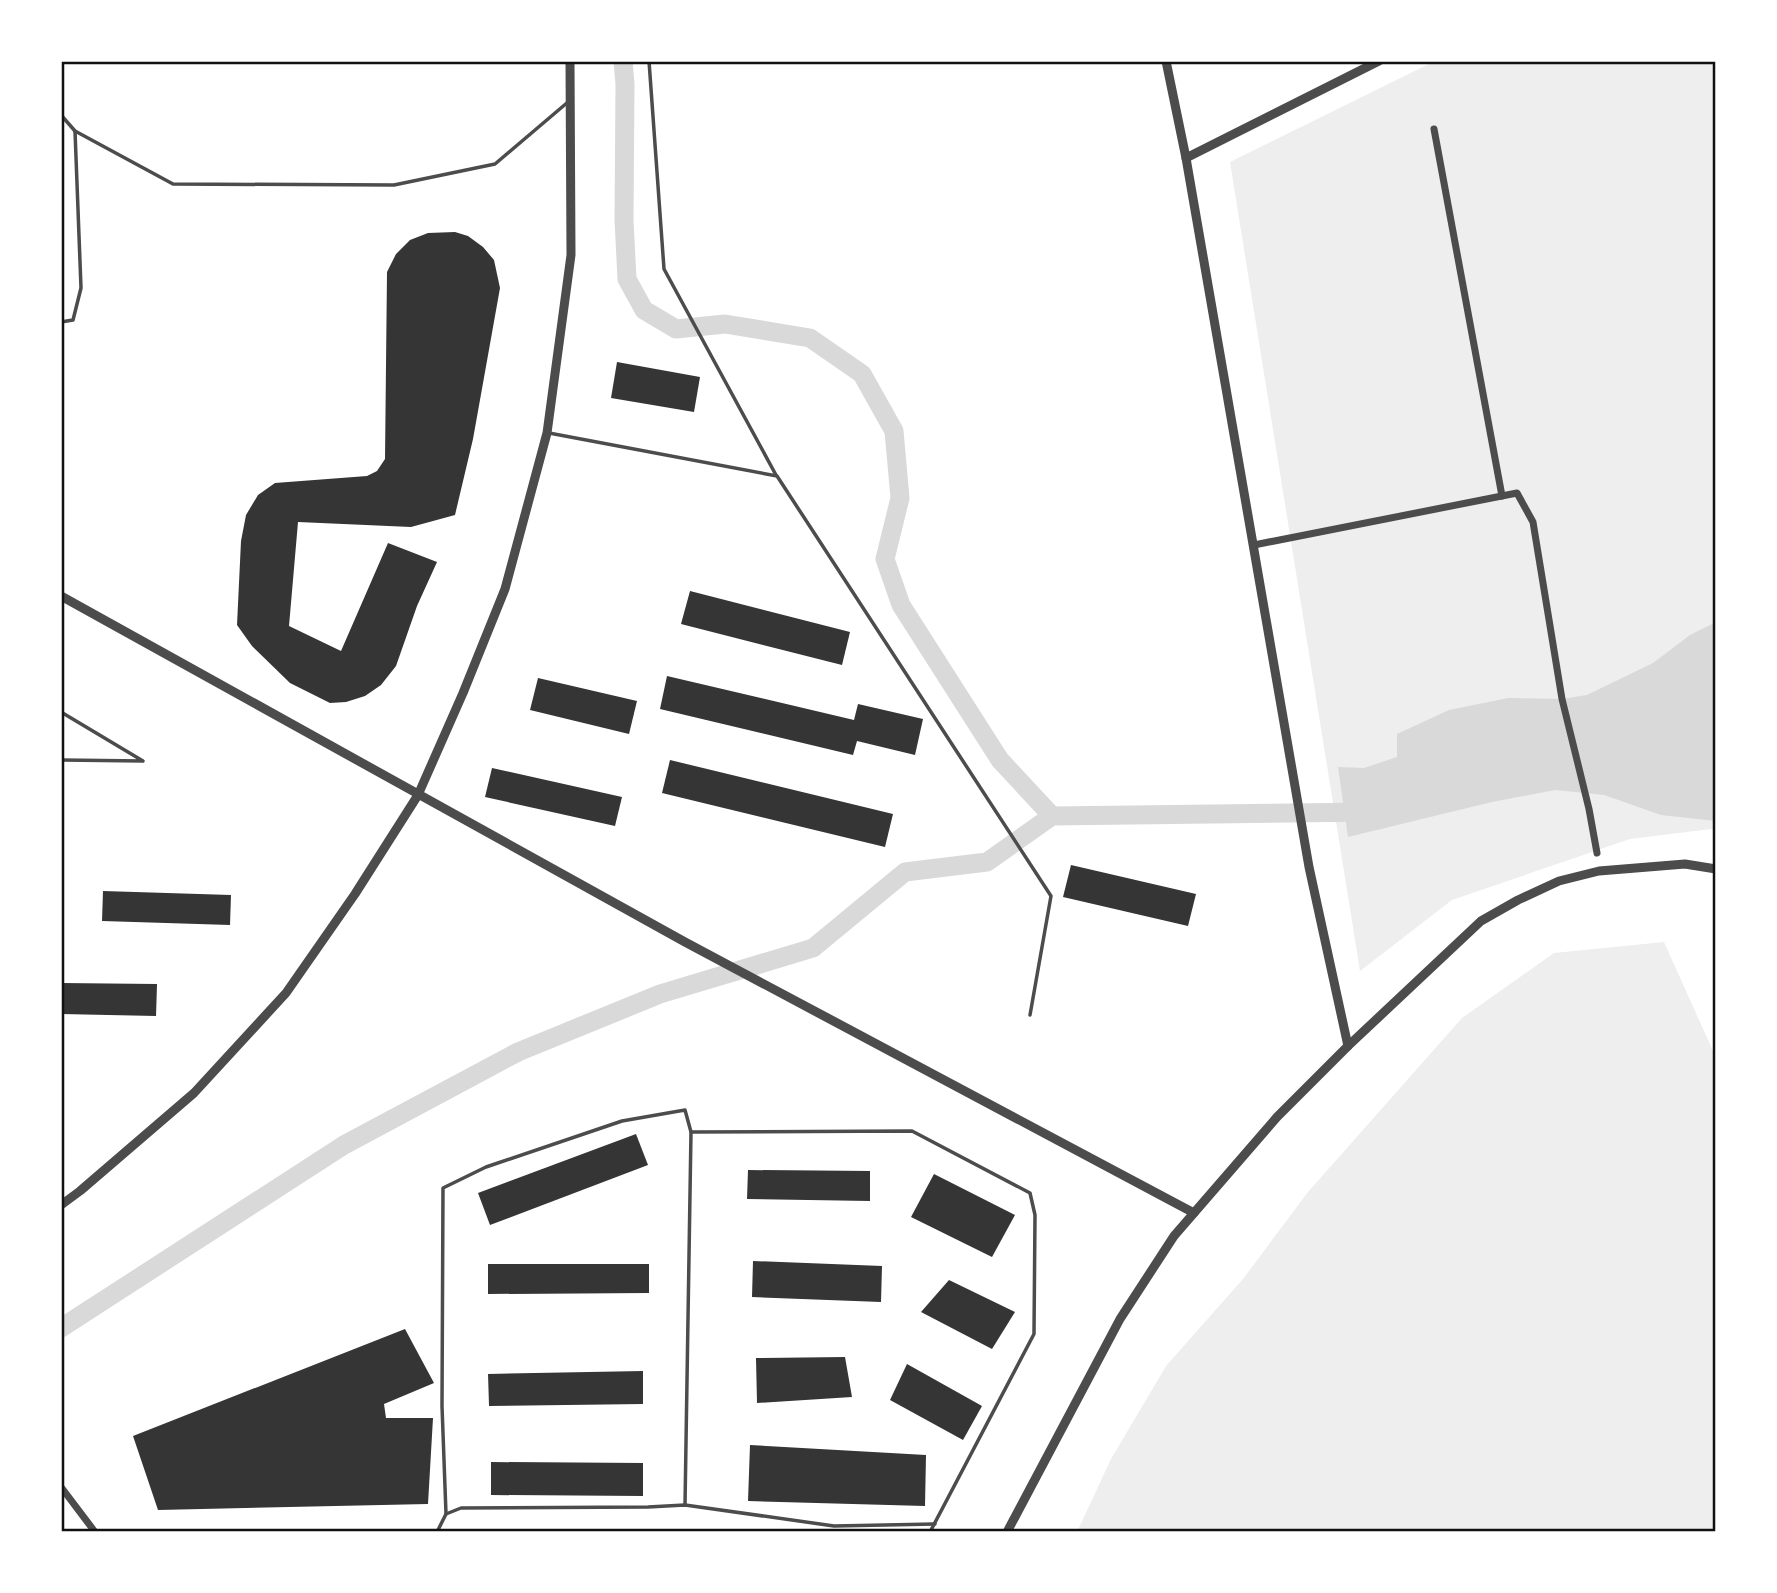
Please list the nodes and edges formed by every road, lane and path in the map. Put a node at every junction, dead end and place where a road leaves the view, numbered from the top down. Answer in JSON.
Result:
{"nodes":[{"id":1,"x":570,"y":61,"type":"edge"},
{"id":2,"x":649,"y":61,"type":"edge"},
{"id":3,"x":1166,"y":61,"type":"edge"},
{"id":4,"x":1378,"y":61,"type":"edge"},
{"id":5,"x":572,"y":99,"type":"junction"},
{"id":6,"x":61,"y":116,"type":"edge"},
{"id":7,"x":1434,"y":129,"type":"dead end"},
{"id":8,"x":75,"y":131,"type":"junction"},
{"id":9,"x":1186,"y":158,"type":"junction"},
{"id":10,"x":61,"y":322,"type":"edge"},
{"id":11,"x":547,"y":433,"type":"junction"},
{"id":12,"x":777,"y":476,"type":"junction"},
{"id":13,"x":1502,"y":496,"type":"junction"},
{"id":14,"x":1254,"y":545,"type":"junction"},
{"id":15,"x":61,"y":596,"type":"edge"},
{"id":16,"x":61,"y":712,"type":"edge"},
{"id":17,"x":61,"y":760,"type":"edge"},
{"id":18,"x":418,"y":795,"type":"junction"},
{"id":19,"x":1597,"y":853,"type":"dead end"},
{"id":20,"x":1716,"y":869,"type":"edge"},
{"id":21,"x":1030,"y":1015,"type":"dead end"},
{"id":22,"x":1348,"y":1046,"type":"junction"},
{"id":23,"x":691,"y":1132,"type":"junction"},
{"id":24,"x":61,"y":1205,"type":"edge"},
{"id":25,"x":1194,"y":1213,"type":"junction"},
{"id":26,"x":61,"y":1487,"type":"edge"},
{"id":27,"x":684,"y":1505,"type":"junction"},
{"id":28,"x":446,"y":1514,"type":"junction"},
{"id":29,"x":935,"y":1524,"type":"junction"},
{"id":30,"x":95,"y":1532,"type":"edge"},
{"id":31,"x":436,"y":1532,"type":"edge"},
{"id":32,"x":930,"y":1532,"type":"edge"},
{"id":33,"x":1007,"y":1532,"type":"edge"}],
"edges":[{"from":1,"to":5,"type":"street"},
{"from":2,"to":12,"type":"lane"},
{"from":3,"to":9,"type":"street"},
{"from":4,"to":9,"type":"street"},
{"from":5,"to":8,"type":"lane"},
{"from":5,"to":11,"type":"street"},
{"from":6,"to":8,"type":"lane"},
{"from":7,"to":13,"type":"street"},
{"from":8,"to":10,"type":"lane"},
{"from":9,"to":14,"type":"street"},
{"from":11,"to":12,"type":"lane"},
{"from":11,"to":18,"type":"street"},
{"from":12,"to":21,"type":"lane"},
{"from":13,"to":14,"type":"street"},
{"from":13,"to":19,"type":"street"},
{"from":14,"to":22,"type":"street"},
{"from":15,"to":18,"type":"street"},
{"from":16,"to":17,"type":"lane"},
{"from":18,"to":24,"type":"street"},
{"from":18,"to":25,"type":"street"},
{"from":20,"to":22,"type":"street"},
{"from":22,"to":25,"type":"street"},
{"from":23,"to":27,"type":"lane"},
{"from":23,"to":28,"type":"lane"},
{"from":23,"to":29,"type":"lane"},
{"from":25,"to":33,"type":"street"},
{"from":26,"to":30,"type":"street"},
{"from":27,"to":28,"type":"lane"},
{"from":27,"to":29,"type":"lane"},
{"from":28,"to":31,"type":"lane"},
{"from":29,"to":32,"type":"lane"}]}
